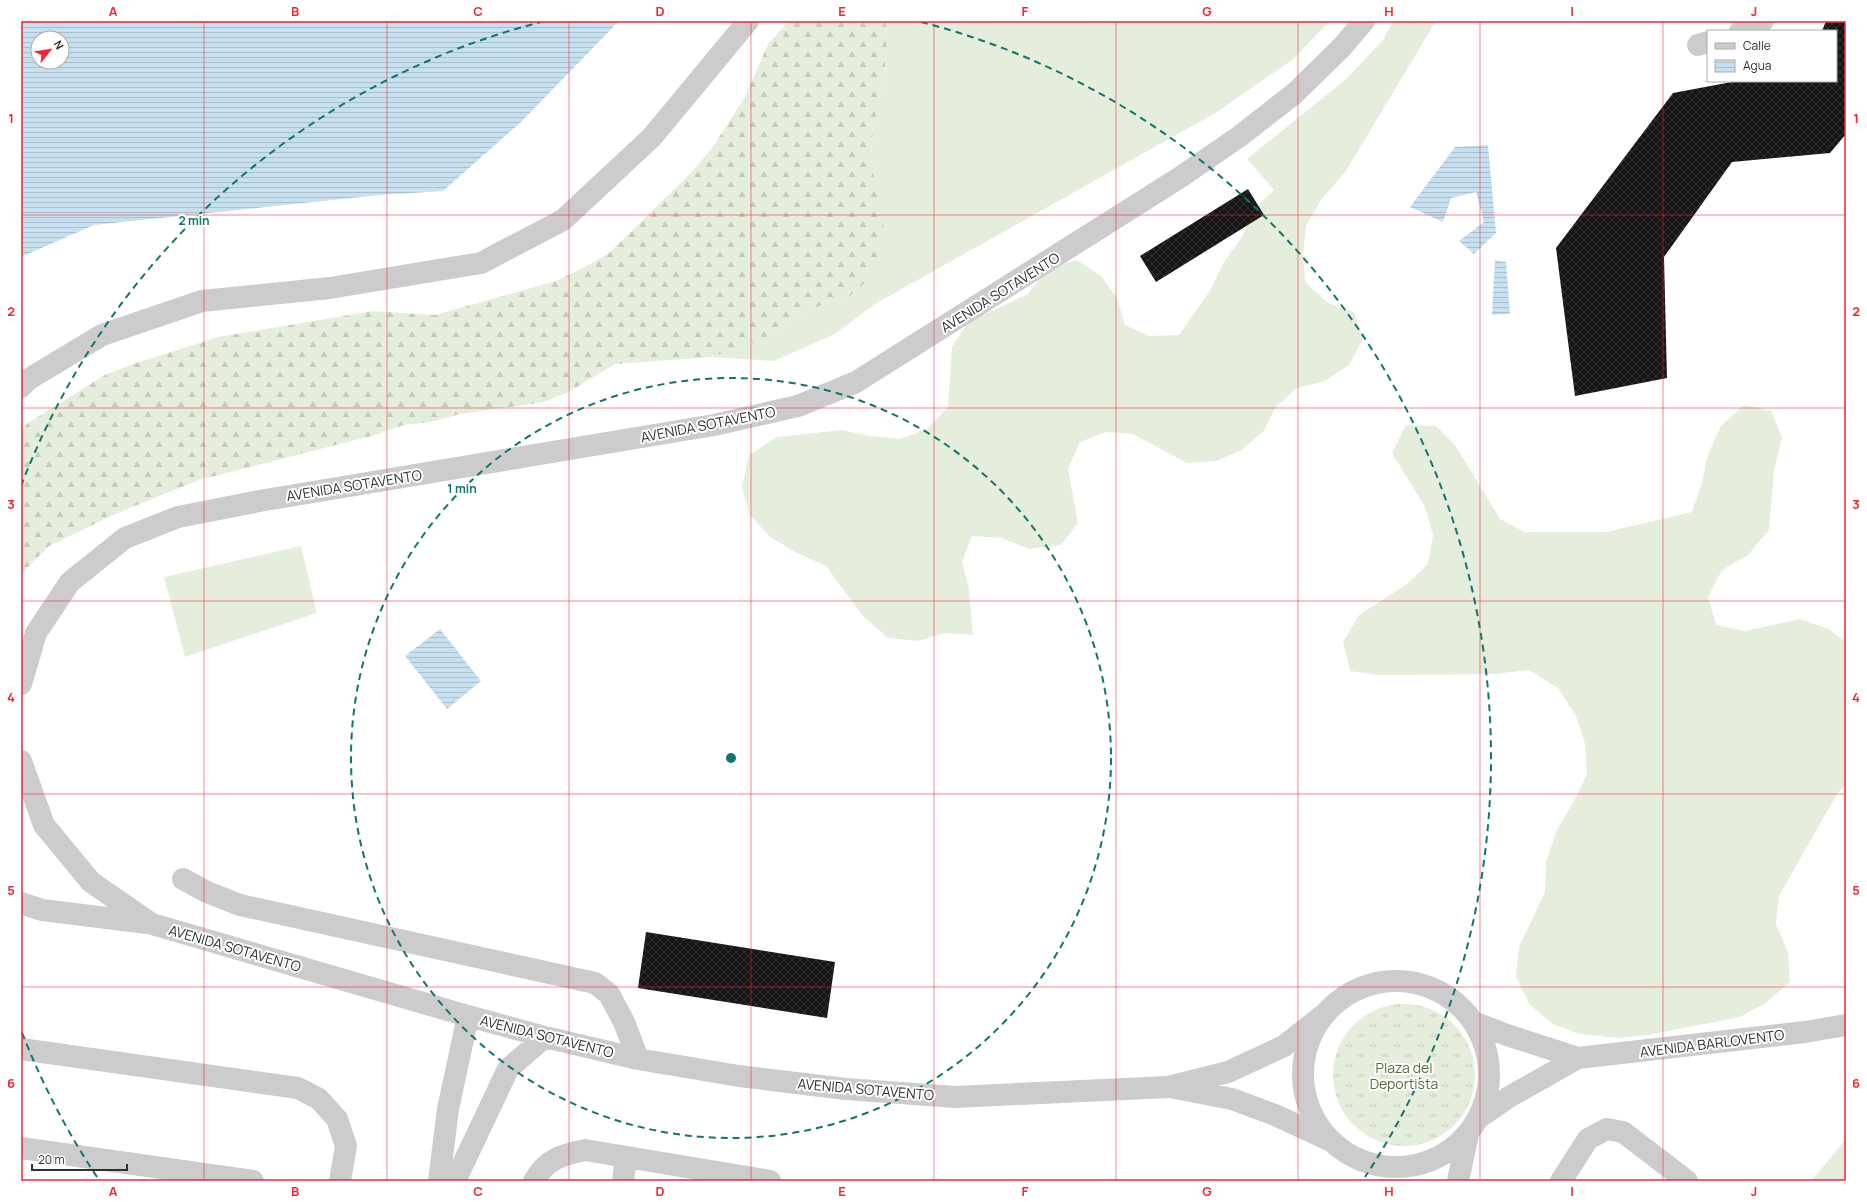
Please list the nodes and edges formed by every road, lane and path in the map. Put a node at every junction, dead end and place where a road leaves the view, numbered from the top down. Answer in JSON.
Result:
{"nodes":[{"id":1,"x":748,"y":21,"type":"edge"},
{"id":2,"x":1364,"y":21,"type":"edge"},
{"id":3,"x":1763,"y":21,"type":"edge"},
{"id":4,"x":1742,"y":30,"type":"edge"},
{"id":5,"x":21,"y":387,"type":"edge"},
{"id":6,"x":21,"y":684,"type":"edge"},
{"id":7,"x":21,"y":761,"type":"edge"},
{"id":8,"x":183,"y":879,"type":"dead end"},
{"id":9,"x":21,"y":903,"type":"edge"},
{"id":10,"x":152,"y":924,"type":"junction"},
{"id":11,"x":468,"y":1016,"type":"junction"},
{"id":12,"x":1322,"y":1016,"type":"junction"},
{"id":13,"x":1473,"y":1022,"type":"junction"},
{"id":14,"x":1846,"y":1025,"type":"edge"},
{"id":15,"x":545,"y":1037,"type":"junction"},
{"id":16,"x":21,"y":1049,"type":"edge"},
{"id":17,"x":1578,"y":1058,"type":"junction"},
{"id":18,"x":638,"y":1059,"type":"junction"},
{"id":19,"x":1168,"y":1087,"type":"junction"},
{"id":20,"x":1474,"y":1125,"type":"junction"},
{"id":21,"x":1330,"y":1140,"type":"junction"},
{"id":22,"x":21,"y":1148,"type":"edge"},
{"id":23,"x":626,"y":1157,"type":"junction"},
{"id":24,"x":1356,"y":1159,"type":"junction"},
{"id":25,"x":716,"y":1176,"type":"edge"},
{"id":26,"x":253,"y":1181,"type":"edge"},
{"id":27,"x":340,"y":1181,"type":"edge"},
{"id":28,"x":439,"y":1181,"type":"edge"},
{"id":29,"x":455,"y":1181,"type":"edge"},
{"id":30,"x":534,"y":1181,"type":"edge"},
{"id":31,"x":623,"y":1181,"type":"edge"},
{"id":32,"x":770,"y":1181,"type":"edge"},
{"id":33,"x":1366,"y":1181,"type":"edge"},
{"id":34,"x":1458,"y":1181,"type":"edge"},
{"id":35,"x":1561,"y":1181,"type":"edge"},
{"id":36,"x":1687,"y":1181,"type":"edge"}],
"edges":[{"from":1,"to":5,"type":"street"},
{"from":2,"to":6,"type":"street","name":"AVENIDA SOTAVENTO"},
{"from":3,"to":4,"type":"street"},
{"from":7,"to":10,"type":"street","name":"AVENIDA SOTAVENTO"},
{"from":8,"to":18,"type":"street"},
{"from":9,"to":10,"type":"street"},
{"from":10,"to":11,"type":"street","name":"AVENIDA SOTAVENTO"},
{"from":11,"to":15,"type":"street","name":"AVENIDA SOTAVENTO"},
{"from":11,"to":28,"type":"street"},
{"from":12,"to":13,"type":"street","name":"AVENIDA SOTAVENTO"},
{"from":12,"to":19,"type":"street","name":"AVENIDA SOTAVENTO"},
{"from":12,"to":21,"type":"street"},
{"from":13,"to":17,"type":"street","name":"AVENIDA BARLOVENTO"},
{"from":13,"to":20,"type":"street"},
{"from":14,"to":17,"type":"street","name":"AVENIDA BARLOVENTO"},
{"from":15,"to":18,"type":"street","name":"AVENIDA SOTAVENTO"},
{"from":15,"to":29,"type":"street"},
{"from":16,"to":27,"type":"street"},
{"from":17,"to":20,"type":"street","name":"AVENIDA BARLOVENTO"},
{"from":18,"to":19,"type":"street","name":"AVENIDA SOTAVENTO"},
{"from":19,"to":21,"type":"street","name":"AVENIDA SOTAVENTO"},
{"from":20,"to":24,"type":"street","name":"AVENIDA BARLOVENTO"},
{"from":20,"to":34,"type":"street"},
{"from":21,"to":24,"type":"street"},
{"from":22,"to":26,"type":"street"},
{"from":23,"to":25,"type":"street"},
{"from":23,"to":30,"type":"street"},
{"from":23,"to":31,"type":"street"},
{"from":24,"to":33,"type":"street"},
{"from":25,"to":32,"type":"street"},
{"from":35,"to":36,"type":"street"}]}
